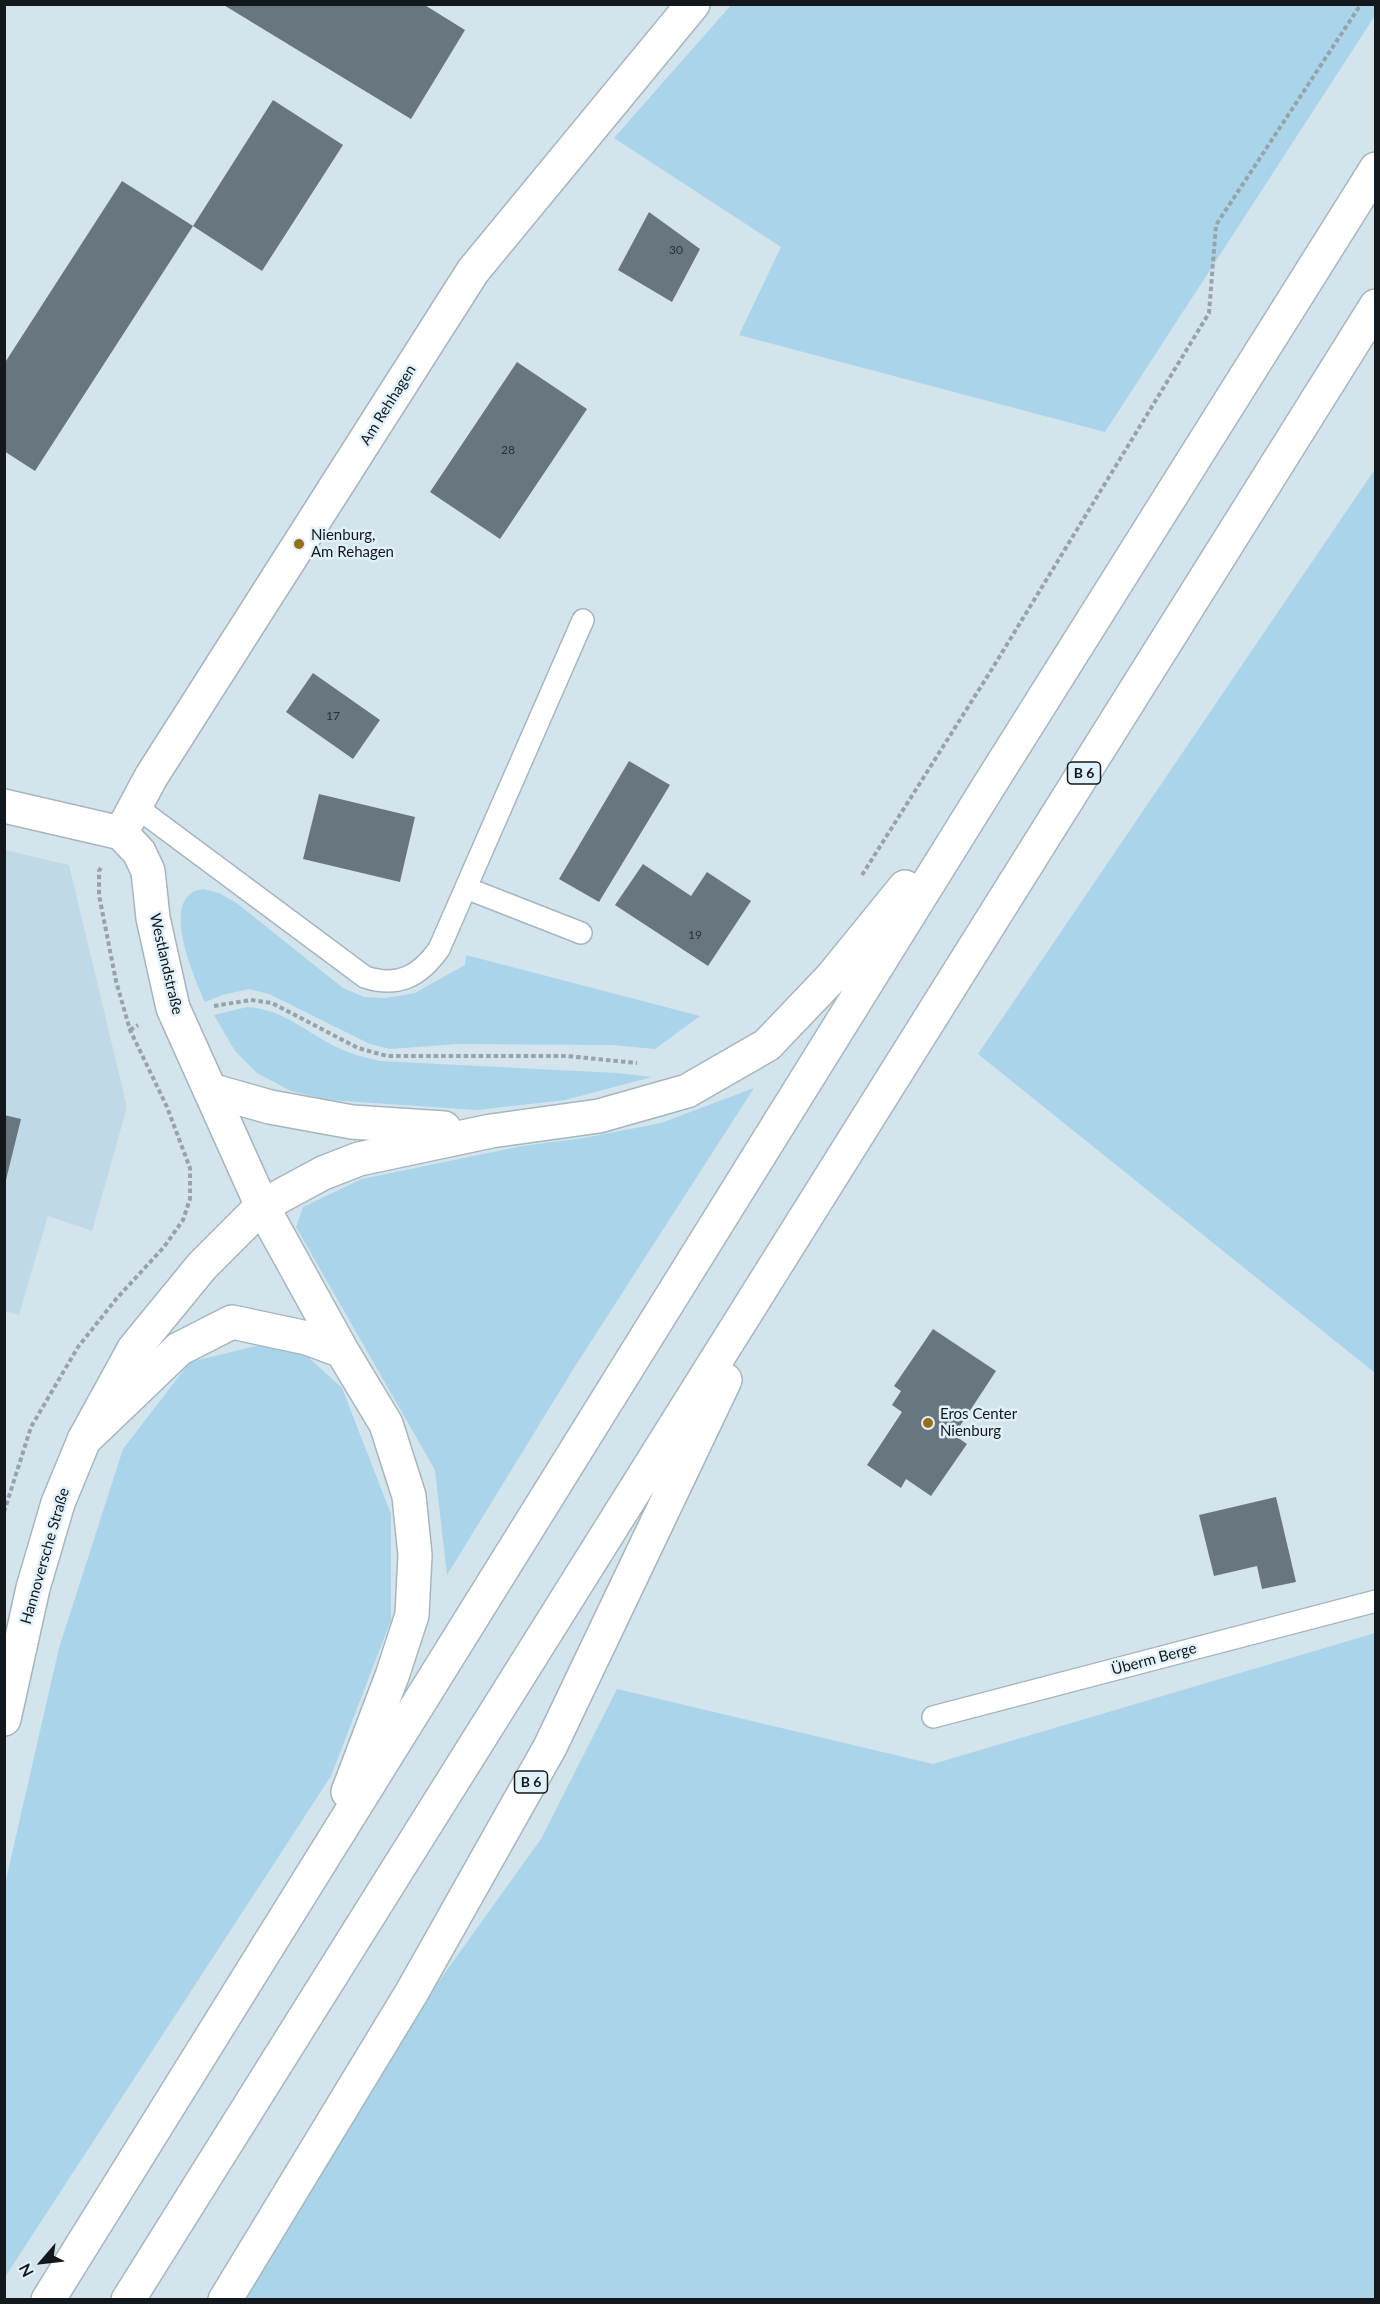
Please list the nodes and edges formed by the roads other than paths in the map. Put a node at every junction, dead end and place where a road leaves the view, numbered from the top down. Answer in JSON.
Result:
{"nodes":[{"id":1,"x":693,"y":4,"type":"edge"},
{"id":2,"x":1376,"y":169,"type":"edge"},
{"id":3,"x":1376,"y":306,"type":"edge"},
{"id":4,"x":583,"y":620,"type":"dead end"},
{"id":5,"x":990,"y":784,"type":"junction"},
{"id":6,"x":4,"y":806,"type":"edge"},
{"id":7,"x":128,"y":819,"type":"junction"},
{"id":8,"x":466,"y":888,"type":"junction"},
{"id":9,"x":581,"y":933,"type":"dead end"},
{"id":10,"x":210,"y":1090,"type":"junction"},
{"id":11,"x":491,"y":1131,"type":"junction"},
{"id":12,"x":262,"y":1206,"type":"junction"},
{"id":13,"x":792,"y":1240,"type":"junction"},
{"id":14,"x":342,"y":1351,"type":"junction"},
{"id":15,"x":84,"y":1440,"type":"junction"},
{"id":16,"x":1376,"y":1602,"type":"edge"},
{"id":17,"x":933,"y":1717,"type":"dead end"},
{"id":18,"x":4,"y":1719,"type":"edge"},
{"id":19,"x":322,"y":1862,"type":"junction"},
{"id":20,"x":48,"y":2300,"type":"edge"},
{"id":21,"x":128,"y":2300,"type":"edge"},
{"id":22,"x":225,"y":2300,"type":"edge"}],
"edges":[{"from":1,"to":7,"type":"main road","name":"Am Rehhagen"},
{"from":2,"to":5,"type":"main road"},
{"from":3,"to":13,"type":"main road","number":"B 6"},
{"from":4,"to":8,"type":"lane"},
{"from":5,"to":11,"type":"main road"},
{"from":5,"to":19,"type":"main road"},
{"from":6,"to":7,"type":"main road"},
{"from":7,"to":8,"type":"lane"},
{"from":7,"to":10,"type":"main road","name":"Westlandstraße"},
{"from":8,"to":9,"type":"lane"},
{"from":10,"to":11,"type":"main road"},
{"from":10,"to":12,"type":"main road","name":"Westlandstraße"},
{"from":11,"to":12,"type":"main road","name":"Hannoversche Straße"},
{"from":12,"to":14,"type":"main road","name":"Westlandstraße"},
{"from":12,"to":15,"type":"main road","name":"Hannoversche Straße"},
{"from":13,"to":21,"type":"main road","number":"B 6"},
{"from":13,"to":22,"type":"main road","number":"B 6"},
{"from":14,"to":15,"type":"main road"},
{"from":14,"to":19,"type":"main road","name":"Westlandstraße"},
{"from":15,"to":18,"type":"main road","name":"Hannoversche Straße"},
{"from":16,"to":17,"type":"lane","name":"Überm Berge"},
{"from":19,"to":20,"type":"main road"}]}
